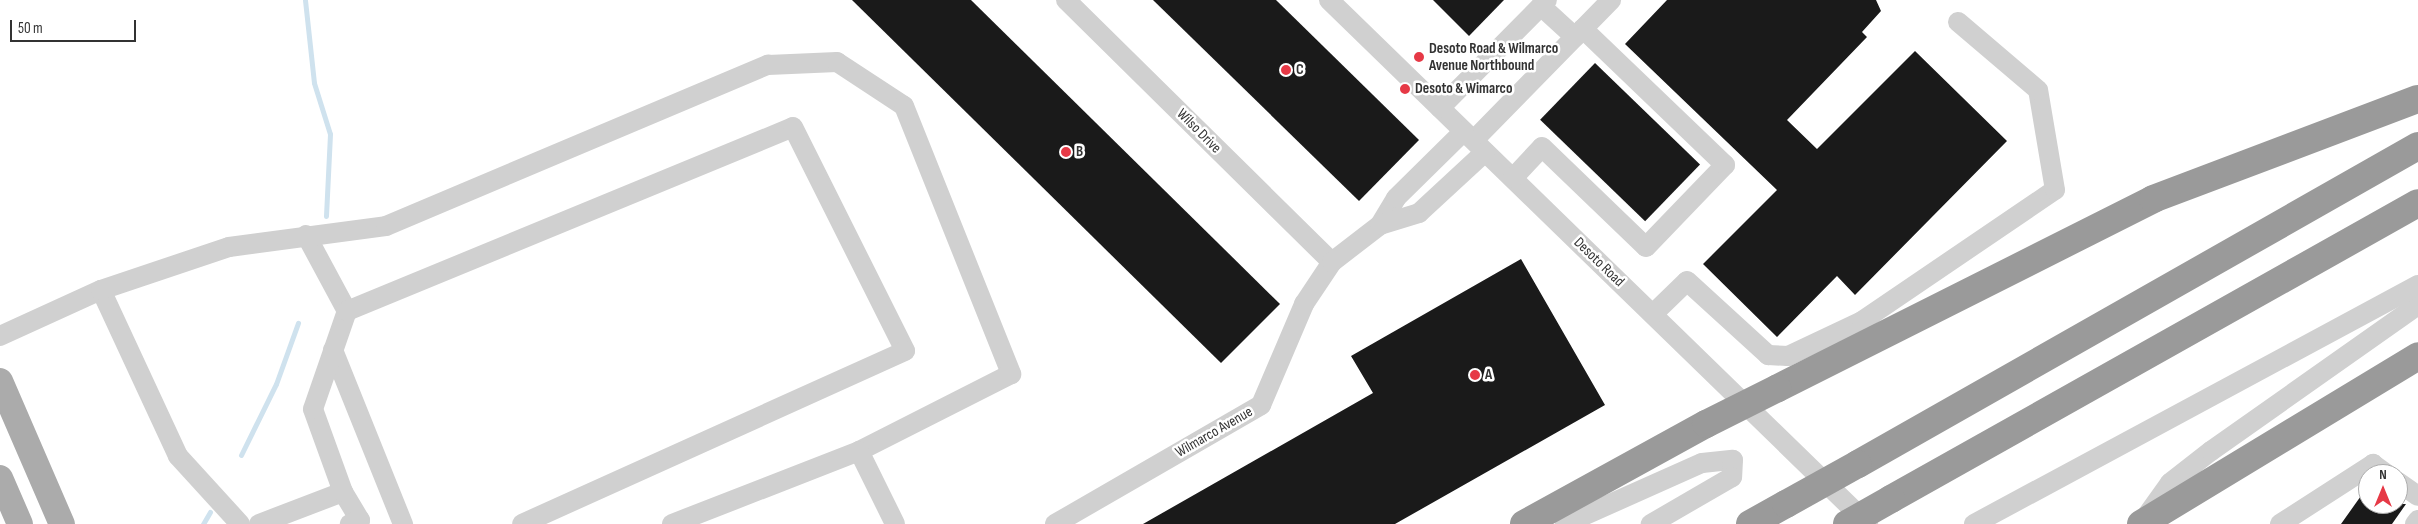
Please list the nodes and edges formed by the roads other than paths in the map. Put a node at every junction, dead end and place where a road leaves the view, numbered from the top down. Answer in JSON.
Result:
{"nodes":[{"id":1,"x":1066,"y":0,"type":"edge"},
{"id":2,"x":1611,"y":0,"type":"edge"},
{"id":3,"x":1332,"y":1,"type":"edge"},
{"id":4,"x":1544,"y":3,"type":"edge"},
{"id":5,"x":1958,"y":22,"type":"dead end"},
{"id":6,"x":1579,"y":33,"type":"junction"},
{"id":7,"x":2418,"y":99,"type":"edge"},
{"id":8,"x":1440,"y":108,"type":"junction"},
{"id":9,"x":1474,"y":141,"type":"junction"},
{"id":10,"x":2418,"y":146,"type":"edge"},
{"id":11,"x":1513,"y":178,"type":"junction"},
{"id":12,"x":2418,"y":202,"type":"edge"},
{"id":13,"x":1380,"y":225,"type":"junction"},
{"id":14,"x":306,"y":235,"type":"junction"},
{"id":15,"x":1332,"y":262,"type":"junction"},
{"id":16,"x":2418,"y":285,"type":"edge"},
{"id":17,"x":101,"y":290,"type":"junction"},
{"id":18,"x":2418,"y":305,"type":"edge"},
{"id":19,"x":347,"y":311,"type":"junction"},
{"id":20,"x":1652,"y":314,"type":"junction"},
{"id":21,"x":0,"y":336,"type":"edge"},
{"id":22,"x":333,"y":350,"type":"junction"},
{"id":23,"x":2418,"y":356,"type":"edge"},
{"id":24,"x":0,"y":381,"type":"edge"},
{"id":25,"x":859,"y":451,"type":"junction"},
{"id":26,"x":2358,"y":474,"type":"edge"},
{"id":27,"x":0,"y":478,"type":"edge"},
{"id":28,"x":342,"y":492,"type":"junction"},
{"id":29,"x":2418,"y":520,"type":"edge"},
{"id":30,"x":357,"y":523,"type":"edge"},
{"id":31,"x":20,"y":524,"type":"edge"},
{"id":32,"x":62,"y":524,"type":"edge"},
{"id":33,"x":240,"y":524,"type":"edge"},
{"id":34,"x":259,"y":524,"type":"edge"},
{"id":35,"x":404,"y":524,"type":"edge"},
{"id":36,"x":522,"y":524,"type":"edge"},
{"id":37,"x":672,"y":524,"type":"edge"},
{"id":38,"x":895,"y":524,"type":"edge"},
{"id":39,"x":1055,"y":524,"type":"edge"},
{"id":40,"x":1524,"y":524,"type":"edge"},
{"id":41,"x":1565,"y":524,"type":"edge"},
{"id":42,"x":1651,"y":524,"type":"edge"},
{"id":43,"x":1750,"y":524,"type":"edge"},
{"id":44,"x":1847,"y":524,"type":"edge"},
{"id":45,"x":1868,"y":524,"type":"edge"},
{"id":46,"x":1974,"y":524,"type":"edge"},
{"id":47,"x":2141,"y":524,"type":"edge"},
{"id":48,"x":2280,"y":524,"type":"edge"},
{"id":49,"x":2415,"y":524,"type":"edge"}],
"edges":[{"from":1,"to":15,"type":"street","name":"Wilso Drive"},
{"from":2,"to":6,"type":"street","name":"Wilmarco Avenue"},
{"from":3,"to":8,"type":"street","name":"Desoto Road"},
{"from":4,"to":6,"type":"street"},
{"from":4,"to":8,"type":"street"},
{"from":5,"to":20,"type":"street"},
{"from":6,"to":9,"type":"street","name":"Wilmarco Avenue"},
{"from":6,"to":11,"type":"street"},
{"from":7,"to":40,"type":"highway","bridge":true},
{"from":8,"to":9,"type":"street","name":"Desoto Road"},
{"from":9,"to":11,"type":"street","name":"Desoto Road"},
{"from":9,"to":13,"type":"street","name":"Wilmarco Avenue"},
{"from":9,"to":13,"type":"street","name":"Wilmarco Avenue"},
{"from":10,"to":43,"type":"highway","bridge":true},
{"from":11,"to":20,"type":"street","name":"Desoto Road"},
{"from":12,"to":44,"type":"highway","bridge":true},
{"from":13,"to":15,"type":"street","name":"Wilmarco Avenue"},
{"from":14,"to":17,"type":"street"},
{"from":14,"to":19,"type":"street"},
{"from":14,"to":25,"type":"street"},
{"from":15,"to":39,"type":"street","name":"Wilmarco Avenue"},
{"from":16,"to":46,"type":"street"},
{"from":17,"to":21,"type":"street"},
{"from":17,"to":33,"type":"street"},
{"from":18,"to":47,"type":"street"},
{"from":19,"to":22,"type":"street"},
{"from":19,"to":36,"type":"street"},
{"from":20,"to":45,"type":"street","name":"Desoto Road"},
{"from":22,"to":28,"type":"street"},
{"from":22,"to":35,"type":"street"},
{"from":23,"to":47,"type":"highway"},
{"from":24,"to":32,"type":"main road"},
{"from":25,"to":37,"type":"street"},
{"from":25,"to":38,"type":"street"},
{"from":26,"to":48,"type":"street"},
{"from":27,"to":31,"type":"main road"},
{"from":28,"to":30,"type":"street"},
{"from":28,"to":34,"type":"street"},
{"from":29,"to":49,"type":"street"},
{"from":41,"to":42,"type":"street"}]}
